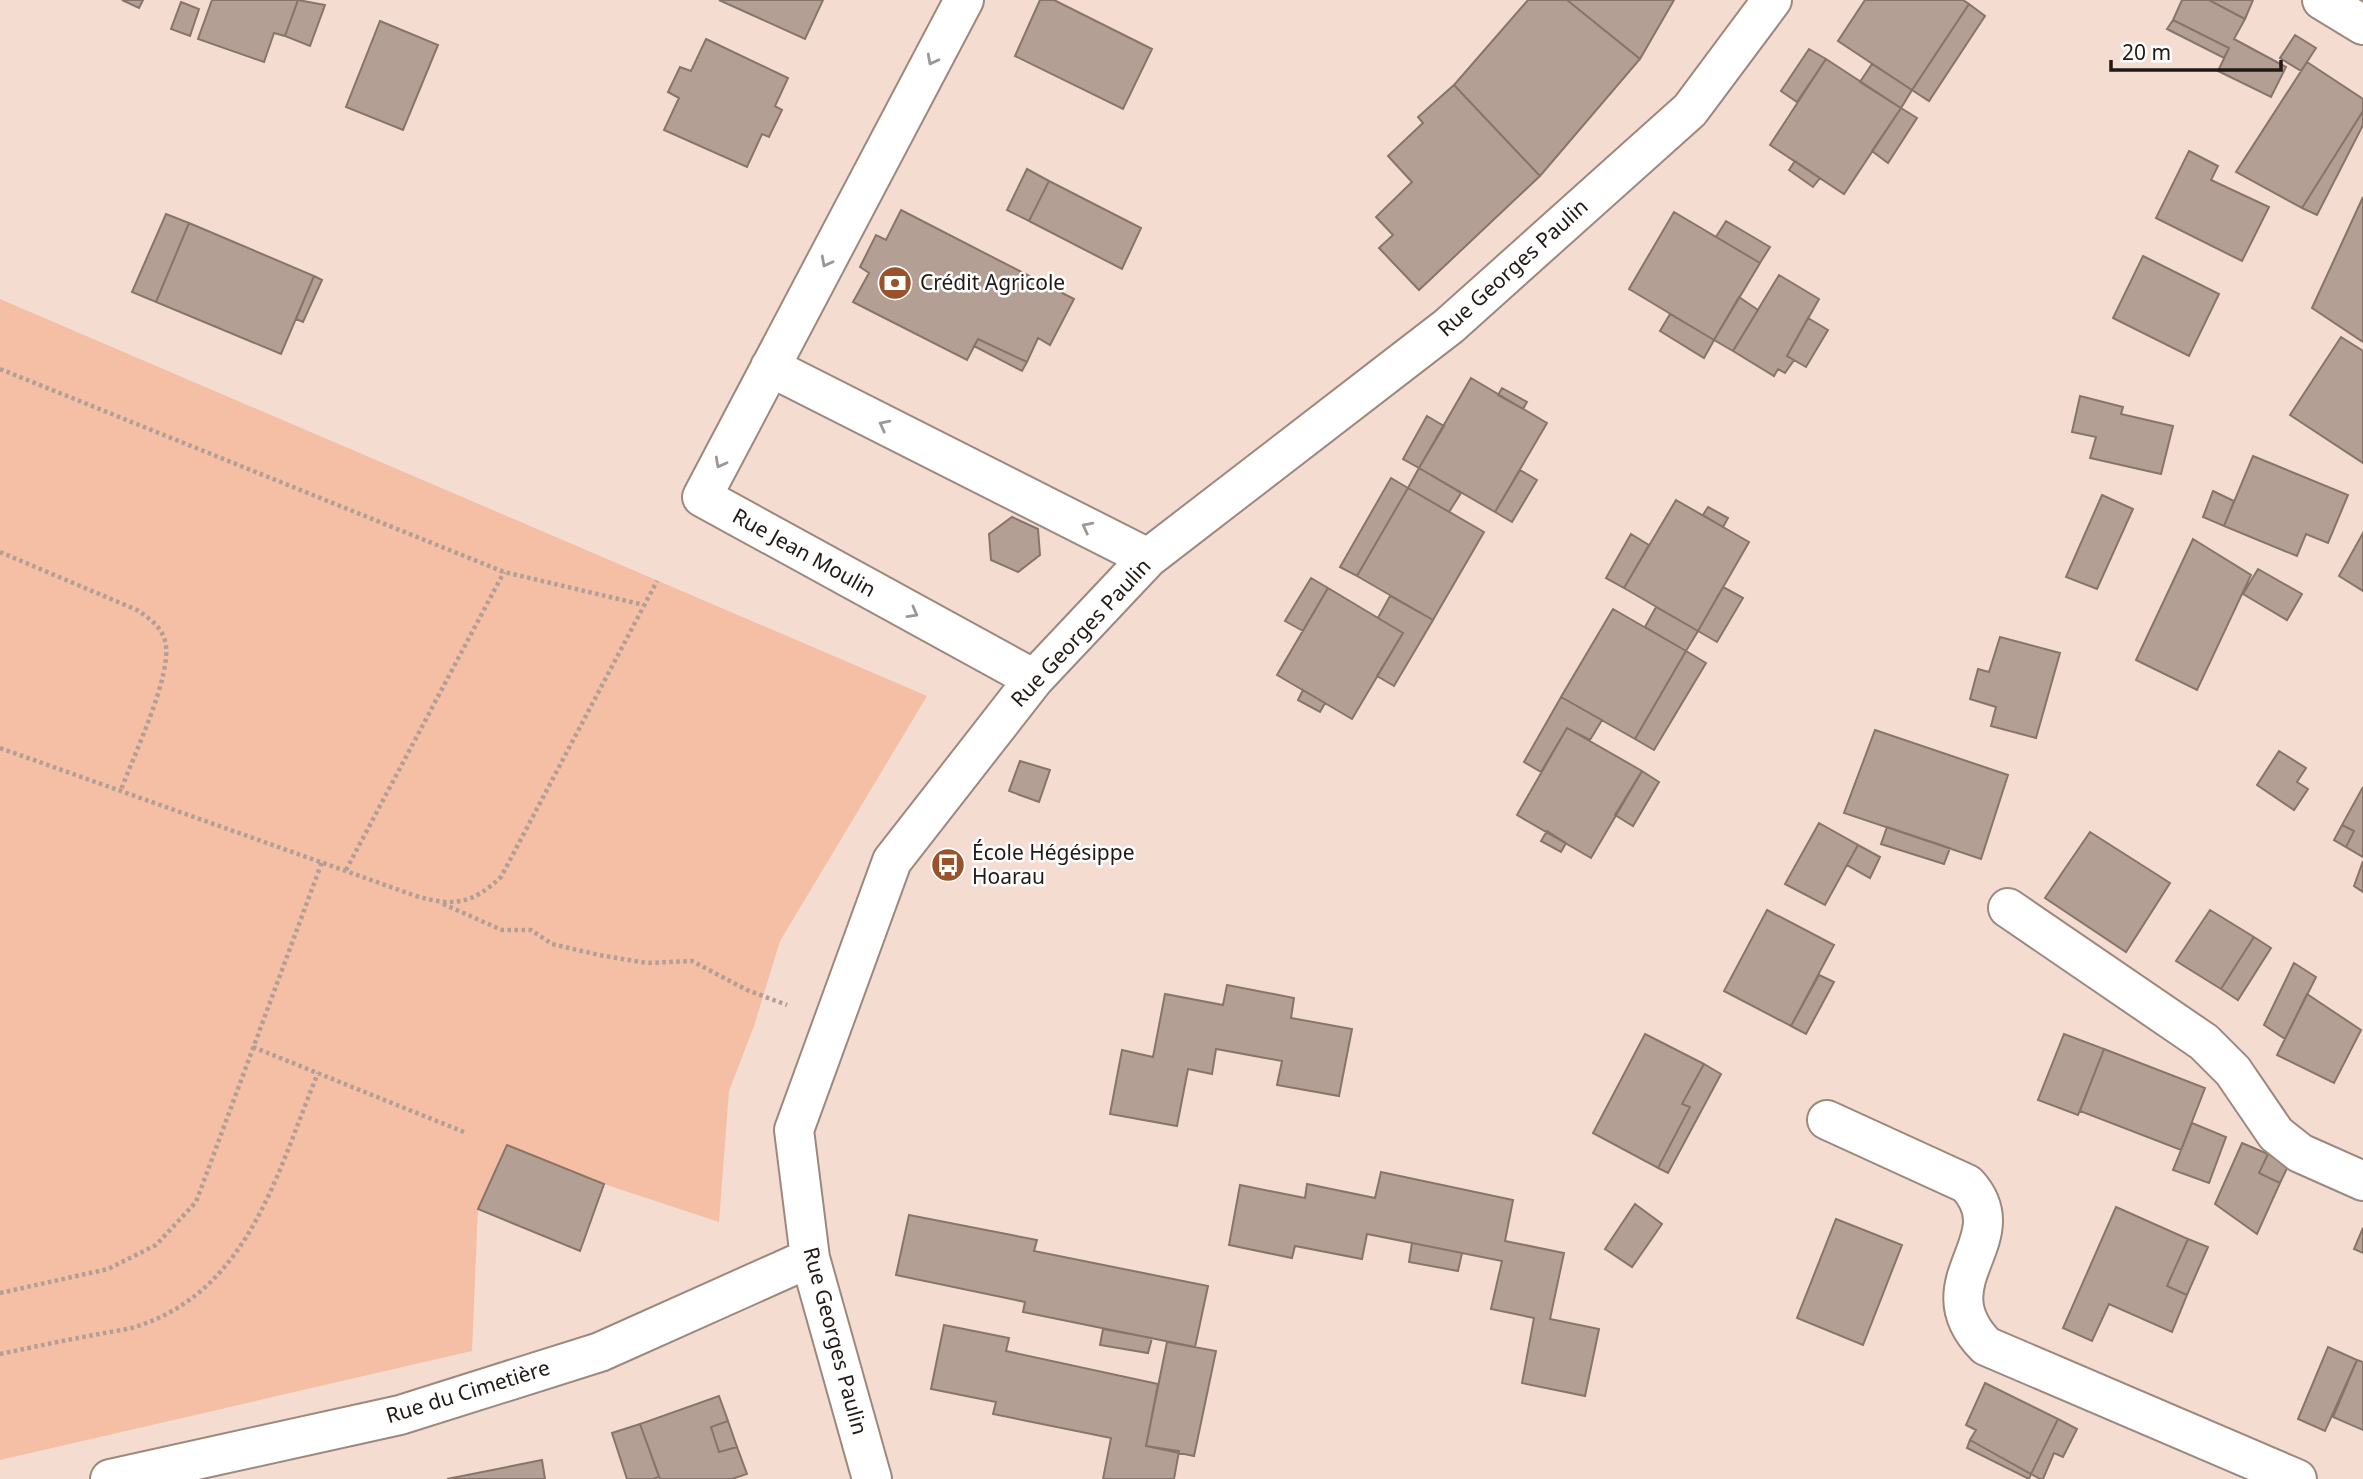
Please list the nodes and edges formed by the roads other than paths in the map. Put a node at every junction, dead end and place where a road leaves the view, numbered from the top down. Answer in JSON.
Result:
{"nodes":[{"id":1,"x":964,"y":0,"type":"edge"},
{"id":2,"x":1772,"y":0,"type":"edge"},
{"id":3,"x":2322,"y":0,"type":"edge"},
{"id":4,"x":2363,"y":25,"type":"edge"},
{"id":5,"x":771,"y":367,"type":"junction"},
{"id":6,"x":1148,"y":558,"type":"junction"},
{"id":7,"x":1034,"y":679,"type":"junction"},
{"id":8,"x":2008,"y":908,"type":"dead end"},
{"id":9,"x":1827,"y":1120,"type":"dead end"},
{"id":10,"x":2363,"y":1181,"type":"edge"},
{"id":11,"x":810,"y":1258,"type":"junction"},
{"id":12,"x":110,"y":1479,"type":"edge"},
{"id":13,"x":872,"y":1479,"type":"edge"},
{"id":14,"x":2297,"y":1479,"type":"edge"}],
"edges":[{"from":1,"to":5,"type":"street","name":"Rue Jean Moulin","one_way":true},
{"from":2,"to":6,"type":"street","name":"Rue Georges Paulin"},
{"from":3,"to":4,"type":"street"},
{"from":6,"to":5,"type":"street","one_way":true},
{"from":5,"to":7,"type":"street","name":"Rue Jean Moulin","one_way":true},
{"from":6,"to":7,"type":"street","name":"Rue Georges Paulin"},
{"from":7,"to":11,"type":"street","name":"Rue Georges Paulin"},
{"from":8,"to":10,"type":"street"},
{"from":9,"to":14,"type":"street"},
{"from":11,"to":12,"type":"street","name":"Rue du Cimetière"},
{"from":11,"to":13,"type":"street","name":"Rue Georges Paulin"}]}
